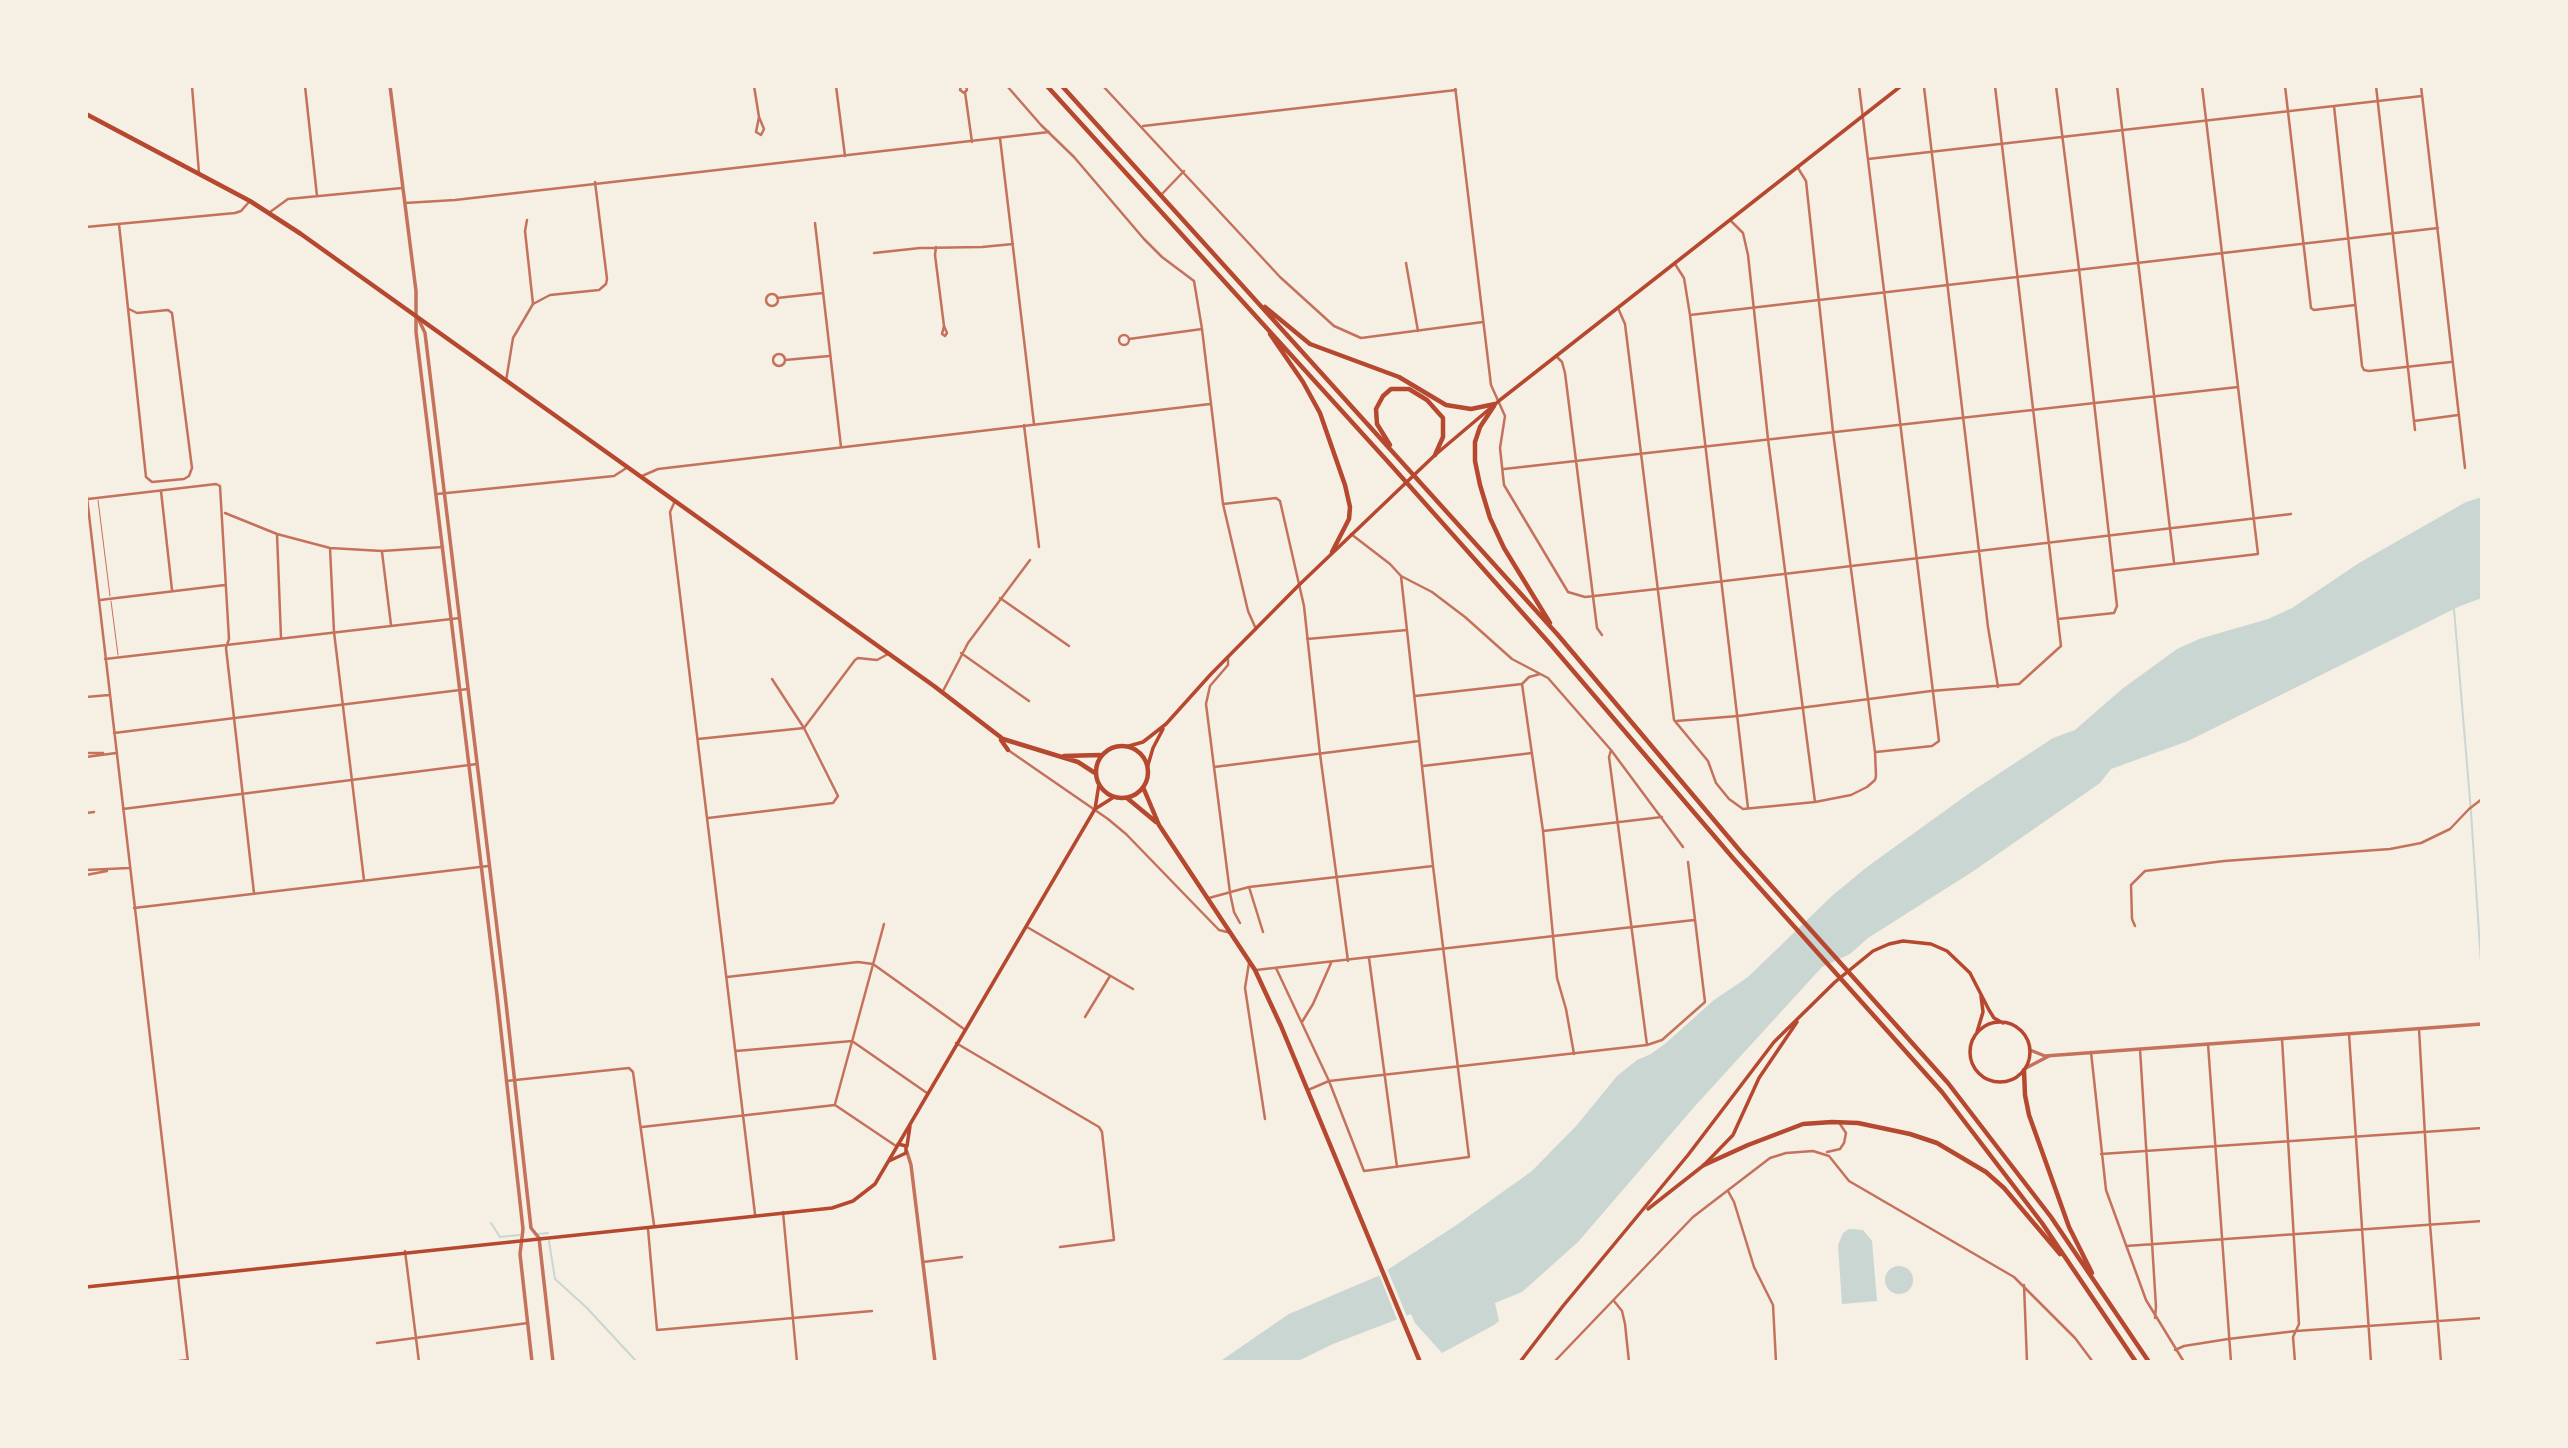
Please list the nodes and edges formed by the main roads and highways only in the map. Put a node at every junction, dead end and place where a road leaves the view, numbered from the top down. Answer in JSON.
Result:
{"nodes":[{"id":1,"x":1046,"y":86,"type":"edge"},
{"id":2,"x":1062,"y":86,"type":"edge"},
{"id":3,"x":1901,"y":86,"type":"edge"},
{"id":4,"x":86,"y":114,"type":"edge"},
{"id":5,"x":1252,"y":296,"type":"junction"},
{"id":6,"x":1257,"y":317,"type":"junction"},
{"id":7,"x":1497,"y":402,"type":"junction"},
{"id":8,"x":1394,"y":452,"type":"junction"},
{"id":9,"x":1435,"y":455,"type":"junction"},
{"id":10,"x":1332,"y":552,"type":"junction"},
{"id":11,"x":1558,"y":635,"type":"junction"},
{"id":12,"x":1166,"y":724,"type":"junction"},
{"id":13,"x":996,"y":734,"type":"junction"},
{"id":14,"x":1129,"y":746,"type":"junction"},
{"id":15,"x":1008,"y":750,"type":"road end"},
{"id":16,"x":1101,"y":755,"type":"junction"},
{"id":17,"x":1059,"y":756,"type":"junction"},
{"id":18,"x":1148,"y":765,"type":"junction"},
{"id":19,"x":1096,"y":773,"type":"junction"},
{"id":20,"x":1098,"y":784,"type":"junction"},
{"id":21,"x":1143,"y":787,"type":"junction"},
{"id":22,"x":1114,"y":797,"type":"junction"},
{"id":23,"x":1127,"y":798,"type":"junction"},
{"id":24,"x":1095,"y":809,"type":"junction"},
{"id":25,"x":1160,"y":825,"type":"junction"},
{"id":26,"x":1980,"y":990,"type":"junction"},
{"id":27,"x":1804,"y":1011,"type":"junction"},
{"id":28,"x":2003,"y":1023,"type":"junction"},
{"id":29,"x":1976,"y":1035,"type":"junction"},
{"id":30,"x":2025,"y":1069,"type":"junction"},
{"id":31,"x":911,"y":1121,"type":"junction"},
{"id":32,"x":896,"y":1146,"type":"junction"},
{"id":33,"x":907,"y":1150,"type":"junction"},
{"id":34,"x":900,"y":1156,"type":"junction"},
{"id":35,"x":887,"y":1163,"type":"junction"},
{"id":36,"x":1704,"y":1165,"type":"junction"},
{"id":37,"x":1634,"y":1221,"type":"junction"},
{"id":38,"x":2081,"y":1280,"type":"junction"},
{"id":39,"x":86,"y":1287,"type":"edge"},
{"id":40,"x":2106,"y":1298,"type":"junction"},
{"id":41,"x":1420,"y":1362,"type":"edge"},
{"id":42,"x":1522,"y":1362,"type":"edge"},
{"id":43,"x":2136,"y":1362,"type":"edge"},
{"id":44,"x":2149,"y":1362,"type":"edge"}],
"edges":[{"from":1,"to":6,"type":"main road"},
{"from":2,"to":5,"type":"main road"},
{"from":3,"to":7,"type":"main road"},
{"from":4,"to":13,"type":"main road"},
{"from":5,"to":7,"type":"main road"},
{"from":5,"to":8,"type":"main road"},
{"from":6,"to":10,"type":"main road"},
{"from":6,"to":38,"type":"main road"},
{"from":7,"to":9,"type":"main road"},
{"from":7,"to":11,"type":"main road"},
{"from":8,"to":9,"type":"main road"},
{"from":8,"to":11,"type":"main road"},
{"from":9,"to":10,"type":"main road"},
{"from":10,"to":12,"type":"main road"},
{"from":11,"to":40,"type":"main road"},
{"from":12,"to":14,"type":"main road"},
{"from":12,"to":18,"type":"main road"},
{"from":13,"to":15,"type":"main road"},
{"from":13,"to":17,"type":"main road"},
{"from":14,"to":16,"type":"main road"},
{"from":14,"to":18,"type":"main road"},
{"from":16,"to":17,"type":"main road"},
{"from":16,"to":19,"type":"main road"},
{"from":17,"to":19,"type":"main road"},
{"from":18,"to":21,"type":"main road"},
{"from":19,"to":20,"type":"main road"},
{"from":20,"to":22,"type":"main road"},
{"from":20,"to":24,"type":"main road"},
{"from":21,"to":23,"type":"main road"},
{"from":21,"to":25,"type":"main road"},
{"from":22,"to":23,"type":"main road"},
{"from":22,"to":24,"type":"main road"},
{"from":23,"to":25,"type":"main road"},
{"from":24,"to":31,"type":"main road"},
{"from":25,"to":41,"type":"main road"},
{"from":26,"to":27,"type":"main road"},
{"from":26,"to":28,"type":"main road"},
{"from":26,"to":29,"type":"main road"},
{"from":27,"to":36,"type":"main road"},
{"from":27,"to":37,"type":"main road"},
{"from":28,"to":29,"type":"main road"},
{"from":28,"to":30,"type":"main road"},
{"from":29,"to":30,"type":"main road"},
{"from":30,"to":40,"type":"main road"},
{"from":31,"to":32,"type":"main road"},
{"from":31,"to":33,"type":"main road"},
{"from":32,"to":33,"type":"main road"},
{"from":32,"to":34,"type":"main road"},
{"from":32,"to":35,"type":"main road"},
{"from":33,"to":34,"type":"main road"},
{"from":34,"to":35,"type":"main road"},
{"from":35,"to":39,"type":"main road"},
{"from":36,"to":37,"type":"main road"},
{"from":36,"to":38,"type":"main road"},
{"from":37,"to":42,"type":"main road"},
{"from":38,"to":43,"type":"main road"},
{"from":40,"to":44,"type":"main road"}]}
